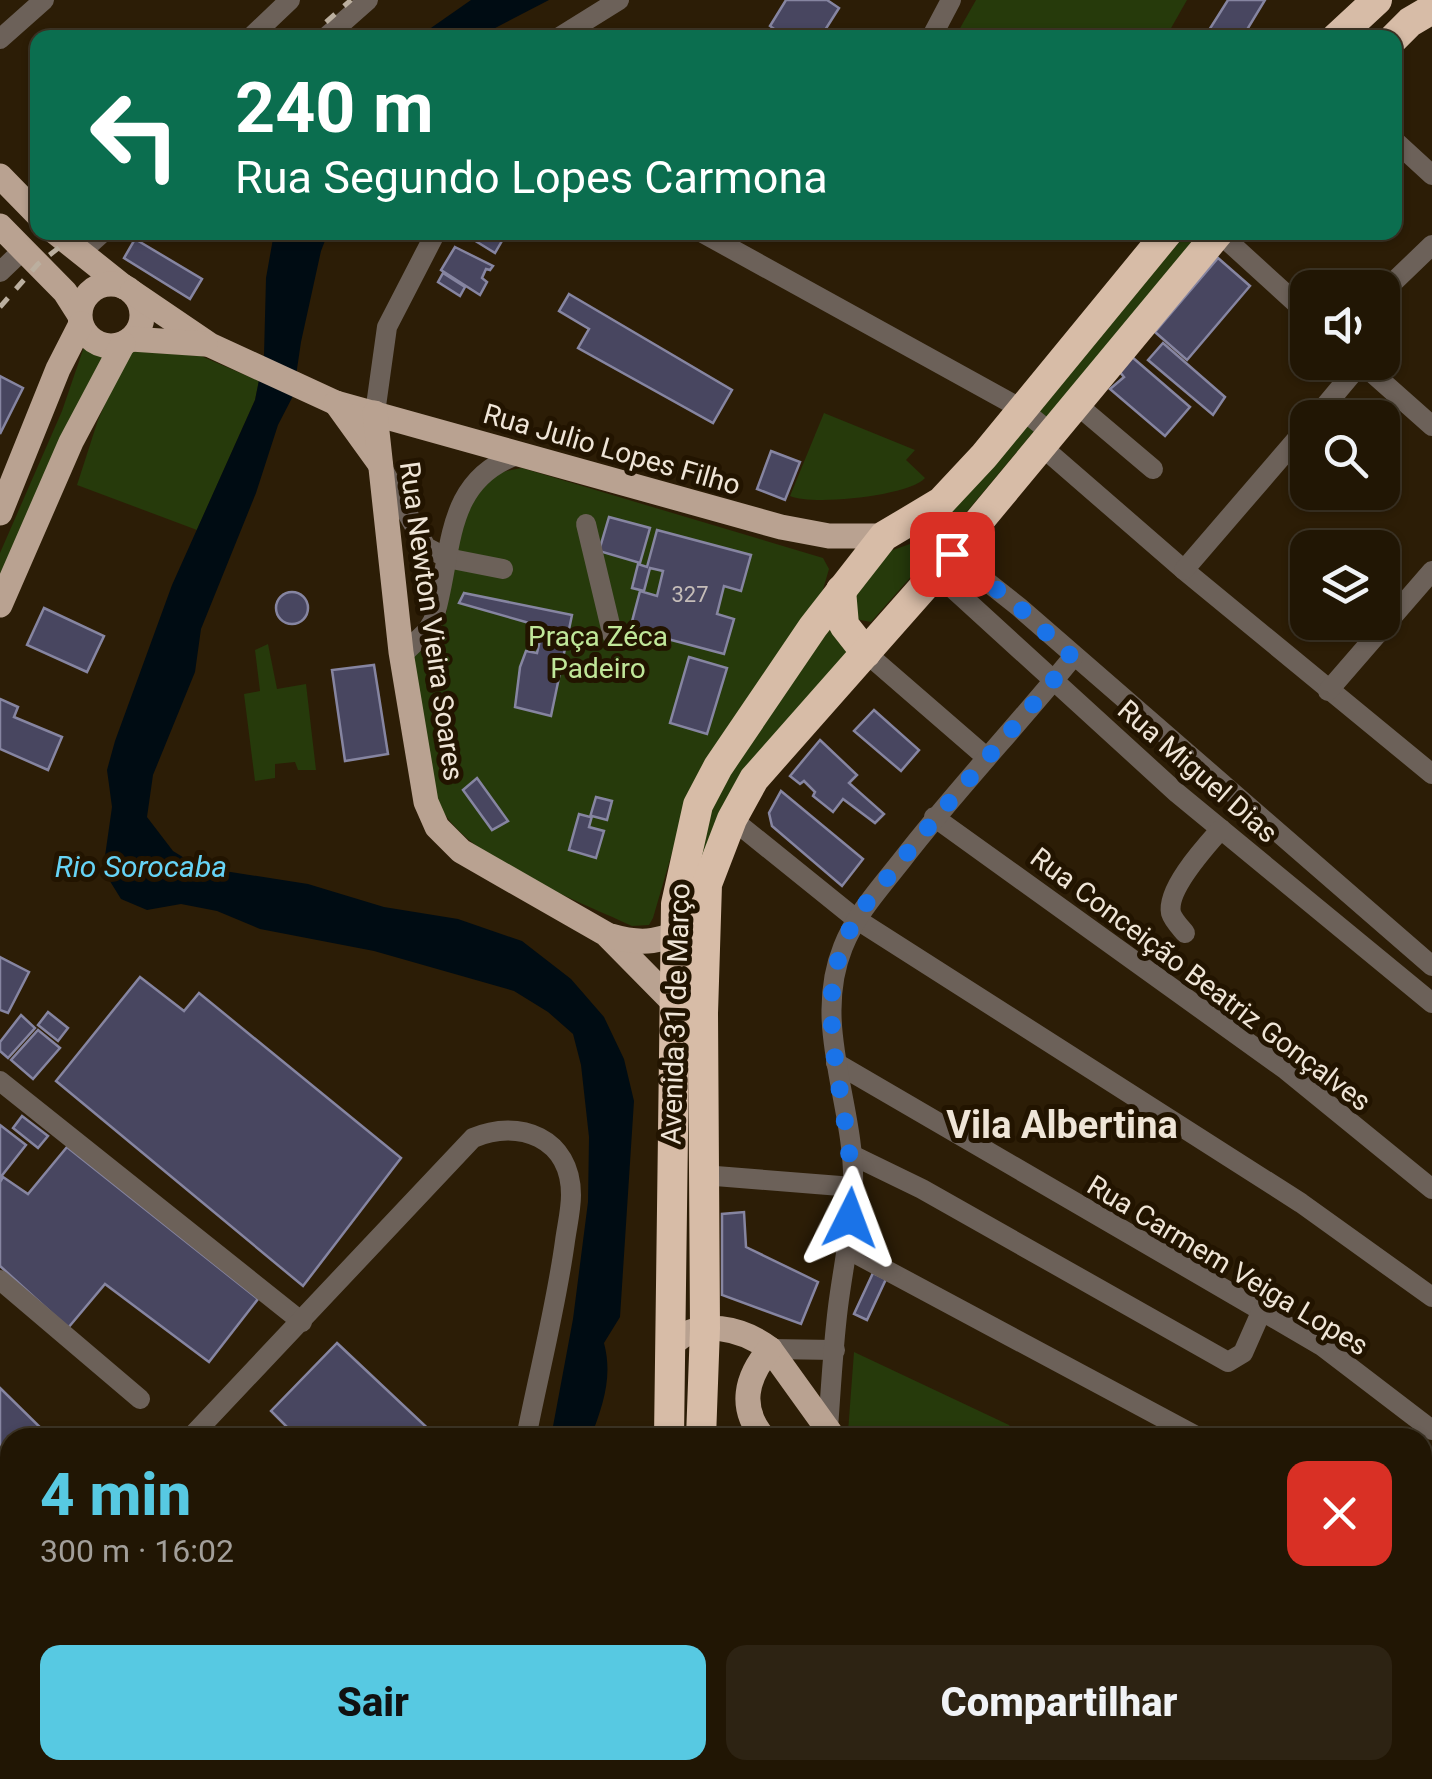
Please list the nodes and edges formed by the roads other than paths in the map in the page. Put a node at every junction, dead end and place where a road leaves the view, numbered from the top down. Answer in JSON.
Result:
{"nodes":[{"id":1,"x":44,"y":0,"type":"edge"},
{"id":2,"x":290,"y":0,"type":"edge"},
{"id":3,"x":368,"y":0,"type":"edge"},
{"id":4,"x":619,"y":0,"type":"edge"},
{"id":5,"x":951,"y":0,"type":"edge"},
{"id":6,"x":1377,"y":0,"type":"edge"},
{"id":7,"x":1394,"y":0,"type":"edge"},
{"id":8,"x":1432,"y":9,"type":"edge"},
{"id":9,"x":4,"y":28,"type":"edge"},
{"id":10,"x":258,"y":30,"type":"edge"},
{"id":11,"x":334,"y":30,"type":"edge"},
{"id":12,"x":571,"y":30,"type":"edge"},
{"id":13,"x":935,"y":30,"type":"edge"},
{"id":14,"x":1345,"y":30,"type":"edge"},
{"id":15,"x":1392,"y":30,"type":"edge"},
{"id":16,"x":1402,"y":31,"type":"edge"},
{"id":17,"x":1402,"y":146,"type":"edge"},
{"id":18,"x":1432,"y":174,"type":"edge"},
{"id":19,"x":0,"y":176,"type":"edge"},
{"id":20,"x":30,"y":207,"type":"edge"},
{"id":21,"x":0,"y":226,"type":"edge"},
{"id":22,"x":41,"y":240,"type":"edge"},
{"id":23,"x":65,"y":240,"type":"edge"},
{"id":24,"x":94,"y":240,"type":"edge"},
{"id":25,"x":432,"y":240,"type":"edge"},
{"id":26,"x":716,"y":240,"type":"edge"},
{"id":27,"x":1161,"y":240,"type":"edge"},
{"id":28,"x":1213,"y":240,"type":"edge"},
{"id":29,"x":1227,"y":240,"type":"edge"},
{"id":30,"x":1432,"y":245,"type":"edge"},
{"id":31,"x":80,"y":253,"type":"junction"},
{"id":32,"x":29,"y":255,"type":"junction"},
{"id":33,"x":0,"y":272,"type":"edge"},
{"id":34,"x":1400,"y":276,"type":"edge"},
{"id":35,"x":128,"y":290,"type":"junction"},
{"id":36,"x":1290,"y":298,"type":"edge"},
{"id":37,"x":80,"y":319,"type":"junction"},
{"id":38,"x":127,"y":341,"type":"junction"},
{"id":39,"x":218,"y":348,"type":"junction"},
{"id":40,"x":1346,"y":380,"type":"edge"},
{"id":41,"x":1379,"y":380,"type":"edge"},
{"id":42,"x":1329,"y":400,"type":"edge"},
{"id":43,"x":332,"y":401,"type":"junction"},
{"id":44,"x":1075,"y":403,"type":"junction"},
{"id":45,"x":1020,"y":408,"type":"junction"},
{"id":46,"x":375,"y":414,"type":"junction"},
{"id":47,"x":1432,"y":426,"type":"edge"},
{"id":48,"x":1045,"y":438,"type":"junction"},
{"id":49,"x":1290,"y":447,"type":"edge"},
{"id":50,"x":518,"y":455,"type":"junction"},
{"id":51,"x":381,"y":464,"type":"junction"},
{"id":52,"x":1153,"y":469,"type":"dead end"},
{"id":53,"x":0,"y":512,"type":"edge"},
{"id":54,"x":586,"y":524,"type":"dead end"},
{"id":55,"x":884,"y":536,"type":"junction"},
{"id":56,"x":447,"y":558,"type":"junction"},
{"id":57,"x":944,"y":563,"type":"junction"},
{"id":58,"x":502,"y":570,"type":"dead end"},
{"id":59,"x":1184,"y":570,"type":"junction"},
{"id":60,"x":1432,"y":571,"type":"edge"},
{"id":61,"x":841,"y":590,"type":"junction"},
{"id":62,"x":0,"y":604,"type":"edge"},
{"id":63,"x":613,"y":637,"type":"dead end"},
{"id":64,"x":866,"y":653,"type":"junction"},
{"id":65,"x":402,"y":655,"type":"junction"},
{"id":66,"x":1072,"y":657,"type":"junction"},
{"id":67,"x":1053,"y":681,"type":"junction"},
{"id":68,"x":1328,"y":691,"type":"junction"},
{"id":69,"x":986,"y":757,"type":"junction"},
{"id":70,"x":1432,"y":774,"type":"edge"},
{"id":71,"x":934,"y":817,"type":"junction"},
{"id":72,"x":732,"y":819,"type":"junction"},
{"id":73,"x":1221,"y":829,"type":"junction"},
{"id":74,"x":706,"y":911,"type":"junction"},
{"id":75,"x":856,"y":919,"type":"junction"},
{"id":76,"x":1186,"y":933,"type":"dead end"},
{"id":77,"x":606,"y":934,"type":"junction"},
{"id":78,"x":675,"y":935,"type":"junction"},
{"id":79,"x":1432,"y":966,"type":"edge"},
{"id":80,"x":673,"y":1002,"type":"junction"},
{"id":81,"x":1432,"y":1003,"type":"edge"},
{"id":82,"x":836,"y":1063,"type":"junction"},
{"id":83,"x":0,"y":1081,"type":"edge"},
{"id":84,"x":852,"y":1155,"type":"junction"},
{"id":85,"x":703,"y":1176,"type":"junction"},
{"id":86,"x":854,"y":1188,"type":"junction"},
{"id":87,"x":1432,"y":1190,"type":"edge"},
{"id":88,"x":848,"y":1249,"type":"junction"},
{"id":89,"x":0,"y":1280,"type":"edge"},
{"id":90,"x":1432,"y":1297,"type":"edge"},
{"id":91,"x":1262,"y":1310,"type":"junction"},
{"id":92,"x":302,"y":1322,"type":"junction"},
{"id":93,"x":705,"y":1328,"type":"junction"},
{"id":94,"x":672,"y":1343,"type":"junction"},
{"id":95,"x":770,"y":1349,"type":"junction"},
{"id":96,"x":834,"y":1350,"type":"junction"},
{"id":97,"x":140,"y":1398,"type":"dead end"},
{"id":98,"x":200,"y":1428,"type":"edge"},
{"id":99,"x":528,"y":1428,"type":"edge"},
{"id":100,"x":669,"y":1428,"type":"edge"},
{"id":101,"x":701,"y":1428,"type":"edge"},
{"id":102,"x":755,"y":1428,"type":"edge"},
{"id":103,"x":826,"y":1428,"type":"edge"},
{"id":104,"x":830,"y":1428,"type":"edge"},
{"id":105,"x":1181,"y":1428,"type":"edge"},
{"id":106,"x":1429,"y":1428,"type":"edge"}],
"edges":[{"from":1,"to":9,"type":"street"},
{"from":2,"to":10,"type":"street"},
{"from":3,"to":11,"type":"street"},
{"from":4,"to":12,"type":"street"},
{"from":5,"to":13,"type":"street"},
{"from":6,"to":14,"type":"highway"},
{"from":7,"to":15,"type":"highway"},
{"from":8,"to":16,"type":"highway"},
{"from":17,"to":18,"type":"street"},
{"from":19,"to":20,"type":"main road"},
{"from":21,"to":32,"type":"main road"},
{"from":22,"to":32,"type":"main road"},
{"from":23,"to":31,"type":"main road"},
{"from":24,"to":31,"type":"street"},
{"from":25,"to":46,"type":"street","name":"Rua Newton Vieira Soares"},
{"from":26,"to":45,"type":"street"},
{"from":27,"to":45,"type":"highway","name":"Avenida 31 de Março"},
{"from":28,"to":44,"type":"highway","name":"Avenida 31 de Março"},
{"from":29,"to":36,"type":"street"},
{"from":30,"to":34,"type":"street"},
{"from":31,"to":35,"type":"main road"},
{"from":32,"to":33,"type":"street"},
{"from":32,"to":37,"type":"main road"},
{"from":35,"to":37,"type":"main road"},
{"from":35,"to":38,"type":"main road"},
{"from":35,"to":39,"type":"main road"},
{"from":37,"to":38,"type":"main road"},
{"from":37,"to":53,"type":"main road"},
{"from":38,"to":39,"type":"main road"},
{"from":38,"to":62,"type":"main road"},
{"from":39,"to":43,"type":"main road","name":"Rua Julio Lopes Filho"},
{"from":40,"to":42,"type":"street"},
{"from":41,"to":47,"type":"street"},
{"from":43,"to":46,"type":"main road","name":"Rua Julio Lopes Filho"},
{"from":43,"to":51,"type":"main road"},
{"from":44,"to":48,"type":"highway","name":"Avenida 31 de Março"},
{"from":44,"to":52,"type":"street"},
{"from":45,"to":48,"type":"street"},
{"from":45,"to":55,"type":"highway","name":"Avenida 31 de Março"},
{"from":46,"to":50,"type":"main road","name":"Rua Julio Lopes Filho"},
{"from":46,"to":51,"type":"main road","name":"Rua Newton Vieira Soares"},
{"from":48,"to":57,"type":"highway","name":"Avenida 31 de Março"},
{"from":48,"to":59,"type":"street"},
{"from":49,"to":59,"type":"street"},
{"from":50,"to":55,"type":"main road","name":"Rua Julio Lopes Filho"},
{"from":50,"to":56,"type":"street"},
{"from":51,"to":56,"type":"street"},
{"from":51,"to":65,"type":"main road","name":"Rua Newton Vieira Soares"},
{"from":54,"to":63,"type":"street"},
{"from":55,"to":57,"type":"highway"},
{"from":55,"to":61,"type":"highway","name":"Avenida 31 de Março"},
{"from":56,"to":58,"type":"street"},
{"from":56,"to":65,"type":"street"},
{"from":57,"to":64,"type":"highway","name":"Avenida 31 de Março"},
{"from":57,"to":66,"type":"street"},
{"from":57,"to":67,"type":"street","name":"Rua Miguel Dias"},
{"from":59,"to":68,"type":"street"},
{"from":60,"to":68,"type":"street"},
{"from":61,"to":64,"type":"highway"},
{"from":61,"to":78,"type":"highway","name":"Avenida 31 de Março"},
{"from":64,"to":69,"type":"street"},
{"from":64,"to":72,"type":"highway","name":"Avenida 31 de Março"},
{"from":65,"to":77,"type":"main road","name":"Rua Newton Vieira Soares"},
{"from":66,"to":67,"type":"street"},
{"from":66,"to":79,"type":"street"},
{"from":67,"to":69,"type":"street"},
{"from":67,"to":73,"type":"street","name":"Rua Miguel Dias"},
{"from":68,"to":70,"type":"street"},
{"from":69,"to":71,"type":"street"},
{"from":71,"to":75,"type":"street"},
{"from":71,"to":87,"type":"street","name":"Rua Conceição Beatriz Gonçalves"},
{"from":72,"to":74,"type":"highway","name":"Avenida 31 de Março"},
{"from":72,"to":75,"type":"street"},
{"from":73,"to":76,"type":"street"},
{"from":73,"to":81,"type":"street","name":"Rua Miguel Dias"},
{"from":74,"to":78,"type":"main road"},
{"from":74,"to":85,"type":"highway","name":"Avenida 31 de Março"},
{"from":75,"to":82,"type":"street"},
{"from":75,"to":90,"type":"street"},
{"from":77,"to":78,"type":"main road"},
{"from":77,"to":80,"type":"main road"},
{"from":78,"to":80,"type":"highway","name":"Avenida 31 de Março"},
{"from":80,"to":94,"type":"highway","name":"Avenida 31 de Março"},
{"from":82,"to":84,"type":"street"},
{"from":82,"to":91,"type":"street","name":"Rua Carmem Veiga Lopes"},
{"from":83,"to":92,"type":"street"},
{"from":84,"to":86,"type":"street"},
{"from":84,"to":91,"type":"street"},
{"from":85,"to":86,"type":"street"},
{"from":85,"to":93,"type":"highway","name":"Avenida 31 de Março"},
{"from":86,"to":88,"type":"street"},
{"from":88,"to":96,"type":"street"},
{"from":88,"to":105,"type":"street"},
{"from":89,"to":97,"type":"street"},
{"from":91,"to":106,"type":"street","name":"Rua Carmem Veiga Lopes"},
{"from":92,"to":98,"type":"street"},
{"from":92,"to":99,"type":"street"},
{"from":93,"to":94,"type":"main road"},
{"from":93,"to":95,"type":"main road"},
{"from":93,"to":101,"type":"highway","name":"Avenida 31 de Março"},
{"from":94,"to":100,"type":"highway","name":"Avenida 31 de Março"},
{"from":95,"to":96,"type":"street"},
{"from":95,"to":102,"type":"main road"},
{"from":95,"to":103,"type":"main road"},
{"from":96,"to":104,"type":"street"}]}
